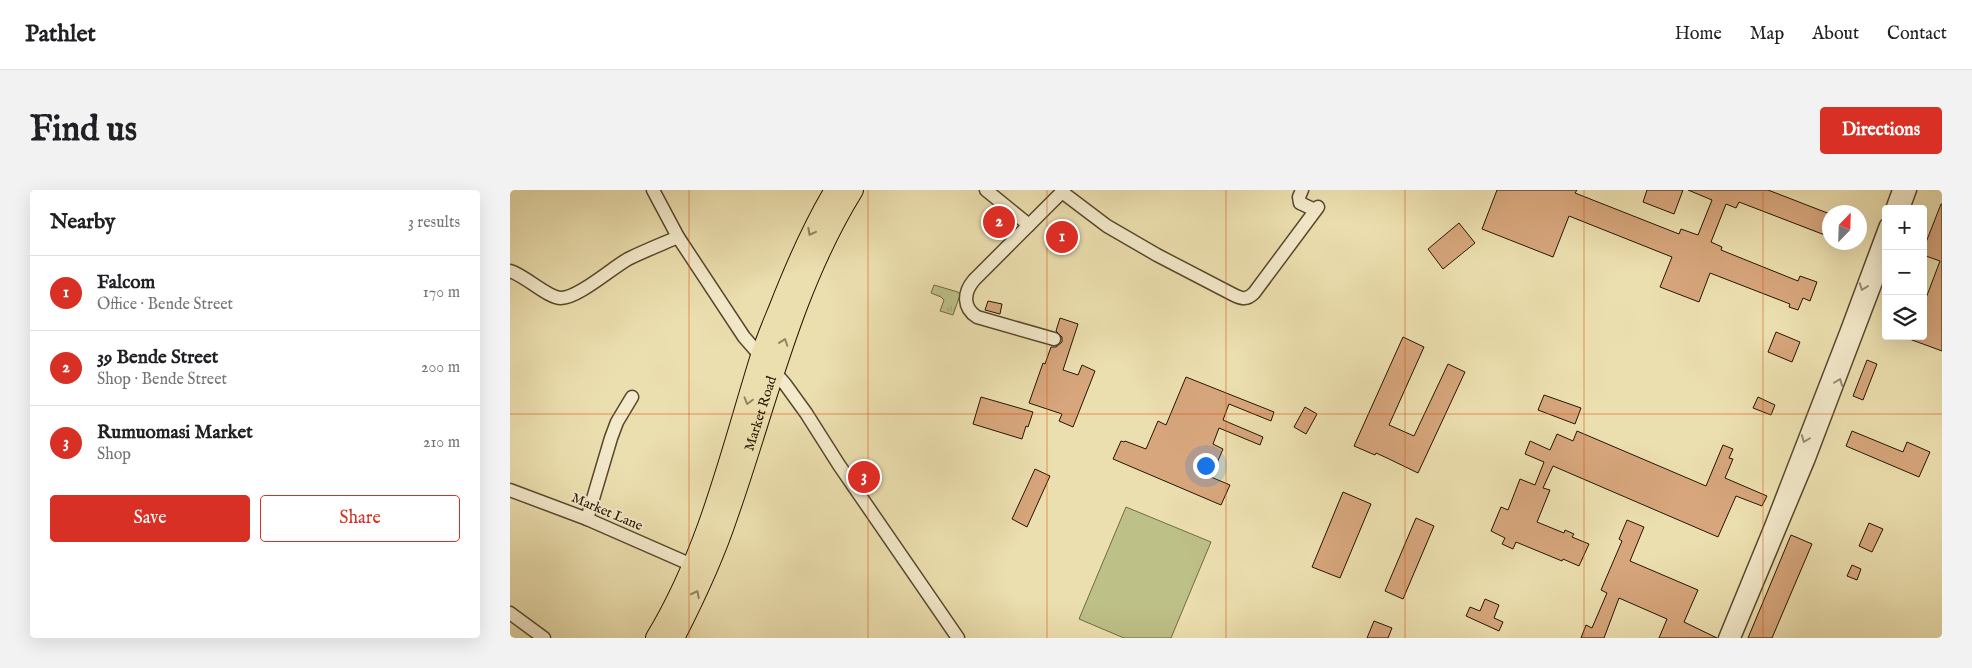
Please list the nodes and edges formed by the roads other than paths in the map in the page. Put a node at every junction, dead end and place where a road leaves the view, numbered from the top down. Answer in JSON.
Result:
{"nodes":[{"id":1,"x":653,"y":190,"type":"edge"},
{"id":2,"x":835,"y":190,"type":"edge"},
{"id":3,"x":853,"y":190,"type":"edge"},
{"id":4,"x":986,"y":190,"type":"edge"},
{"id":5,"x":1302,"y":190,"type":"edge"},
{"id":6,"x":1899,"y":190,"type":"edge"},
{"id":7,"x":1910,"y":190,"type":"edge"},
{"id":8,"x":1063,"y":191,"type":"edge"},
{"id":9,"x":1893,"y":205,"type":"edge"},
{"id":10,"x":1904,"y":205,"type":"edge"},
{"id":11,"x":1029,"y":225,"type":"junction"},
{"id":12,"x":1882,"y":236,"type":"edge"},
{"id":13,"x":678,"y":237,"type":"junction"},
{"id":14,"x":1882,"y":267,"type":"edge"},
{"id":15,"x":510,"y":271,"type":"edge"},
{"id":16,"x":1054,"y":339,"type":"dead end"},
{"id":17,"x":760,"y":357,"type":"junction"},
{"id":18,"x":774,"y":371,"type":"junction"},
{"id":19,"x":632,"y":397,"type":"dead end"},
{"id":20,"x":510,"y":490,"type":"edge"},
{"id":21,"x":587,"y":519,"type":"junction"},
{"id":22,"x":692,"y":566,"type":"junction"},
{"id":23,"x":510,"y":614,"type":"edge"},
{"id":24,"x":544,"y":638,"type":"edge"},
{"id":25,"x":656,"y":638,"type":"edge"},
{"id":26,"x":674,"y":638,"type":"edge"},
{"id":27,"x":958,"y":638,"type":"edge"},
{"id":28,"x":1724,"y":638,"type":"edge"},
{"id":29,"x":1734,"y":638,"type":"edge"}],
"edges":[{"from":1,"to":13,"type":"street"},
{"from":2,"to":17,"type":"main road","name":"Market Road","one_way":true},
{"from":18,"to":3,"type":"main road","name":"Market Road","one_way":true},
{"from":4,"to":11,"type":"street"},
{"from":5,"to":8,"type":"street"},
{"from":6,"to":9,"type":"street"},
{"from":7,"to":10,"type":"street"},
{"from":8,"to":11,"type":"street"},
{"from":11,"to":16,"type":"street"},
{"from":12,"to":28,"type":"street","one_way":true},
{"from":13,"to":15,"type":"street"},
{"from":13,"to":17,"type":"street"},
{"from":29,"to":14,"type":"street","one_way":true},
{"from":17,"to":18,"type":"street"},
{"from":17,"to":22,"type":"main road","name":"Market Road","one_way":true},
{"from":26,"to":18,"type":"main road","name":"Market Road","one_way":true},
{"from":18,"to":27,"type":"street"},
{"from":19,"to":21,"type":"street"},
{"from":20,"to":21,"type":"street","name":"Market Lane"},
{"from":21,"to":22,"type":"street","name":"Market Lane"},
{"from":22,"to":25,"type":"main road","name":"Market Road"},
{"from":23,"to":24,"type":"street"}]}
